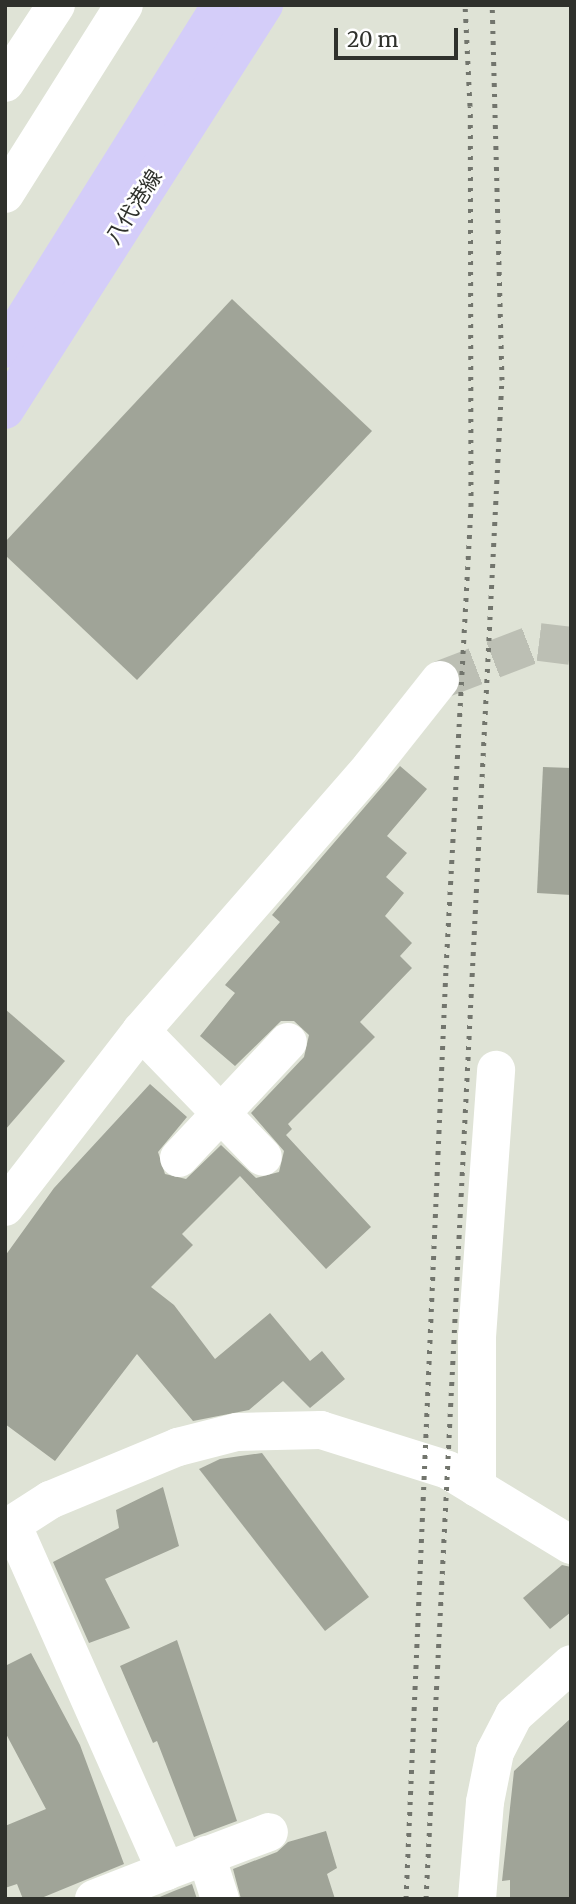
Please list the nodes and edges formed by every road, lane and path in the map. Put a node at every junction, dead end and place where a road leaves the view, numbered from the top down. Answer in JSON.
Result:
{"nodes":[{"id":1,"x":124,"y":5,"type":"edge"},
{"id":2,"x":221,"y":5,"type":"edge"},
{"id":3,"x":264,"y":5,"type":"edge"},
{"id":4,"x":41,"y":10,"type":"edge"},
{"id":5,"x":5,"y":83,"type":"edge"},
{"id":6,"x":5,"y":194,"type":"edge"},
{"id":7,"x":24,"y":349,"type":"edge"},
{"id":8,"x":5,"y":410,"type":"edge"},
{"id":9,"x":440,"y":680,"type":"tunnel mouth"},
{"id":10,"x":141,"y":1031,"type":"junction"},
{"id":11,"x":288,"y":1042,"type":"dead end"},
{"id":12,"x":496,"y":1069,"type":"dead end"},
{"id":13,"x":221,"y":1114,"type":"junction"},
{"id":14,"x":263,"y":1157,"type":"dead end"},
{"id":15,"x":179,"y":1158,"type":"dead end"},
{"id":16,"x":5,"y":1207,"type":"edge"},
{"id":17,"x":477,"y":1488,"type":"junction"},
{"id":18,"x":8,"y":1526,"type":"edge"},
{"id":19,"x":571,"y":1545,"type":"edge"},
{"id":20,"x":571,"y":1664,"type":"edge"},
{"id":21,"x":268,"y":1832,"type":"dead end"},
{"id":22,"x":206,"y":1856,"type":"junction"},
{"id":23,"x":166,"y":1871,"type":"junction"},
{"id":24,"x":94,"y":1899,"type":"edge"},
{"id":25,"x":220,"y":1899,"type":"edge"},
{"id":26,"x":477,"y":1899,"type":"edge"}],
"edges":[{"from":1,"to":6,"type":"street"},
{"from":2,"to":7,"type":"main road","name":"八代港線"},
{"from":3,"to":7,"type":"main road","name":"八代港線"},
{"from":4,"to":5,"type":"street"},
{"from":7,"to":8,"type":"main road","name":"八代港線"},
{"from":9,"to":10,"type":"street"},
{"from":10,"to":13,"type":"street"},
{"from":10,"to":16,"type":"street"},
{"from":11,"to":13,"type":"street"},
{"from":12,"to":17,"type":"street"},
{"from":13,"to":14,"type":"street"},
{"from":13,"to":15,"type":"street"},
{"from":17,"to":18,"type":"street"},
{"from":17,"to":19,"type":"street"},
{"from":18,"to":23,"type":"street"},
{"from":20,"to":26,"type":"street"},
{"from":21,"to":22,"type":"street"},
{"from":22,"to":23,"type":"street"},
{"from":22,"to":25,"type":"street"},
{"from":23,"to":24,"type":"street"}]}
